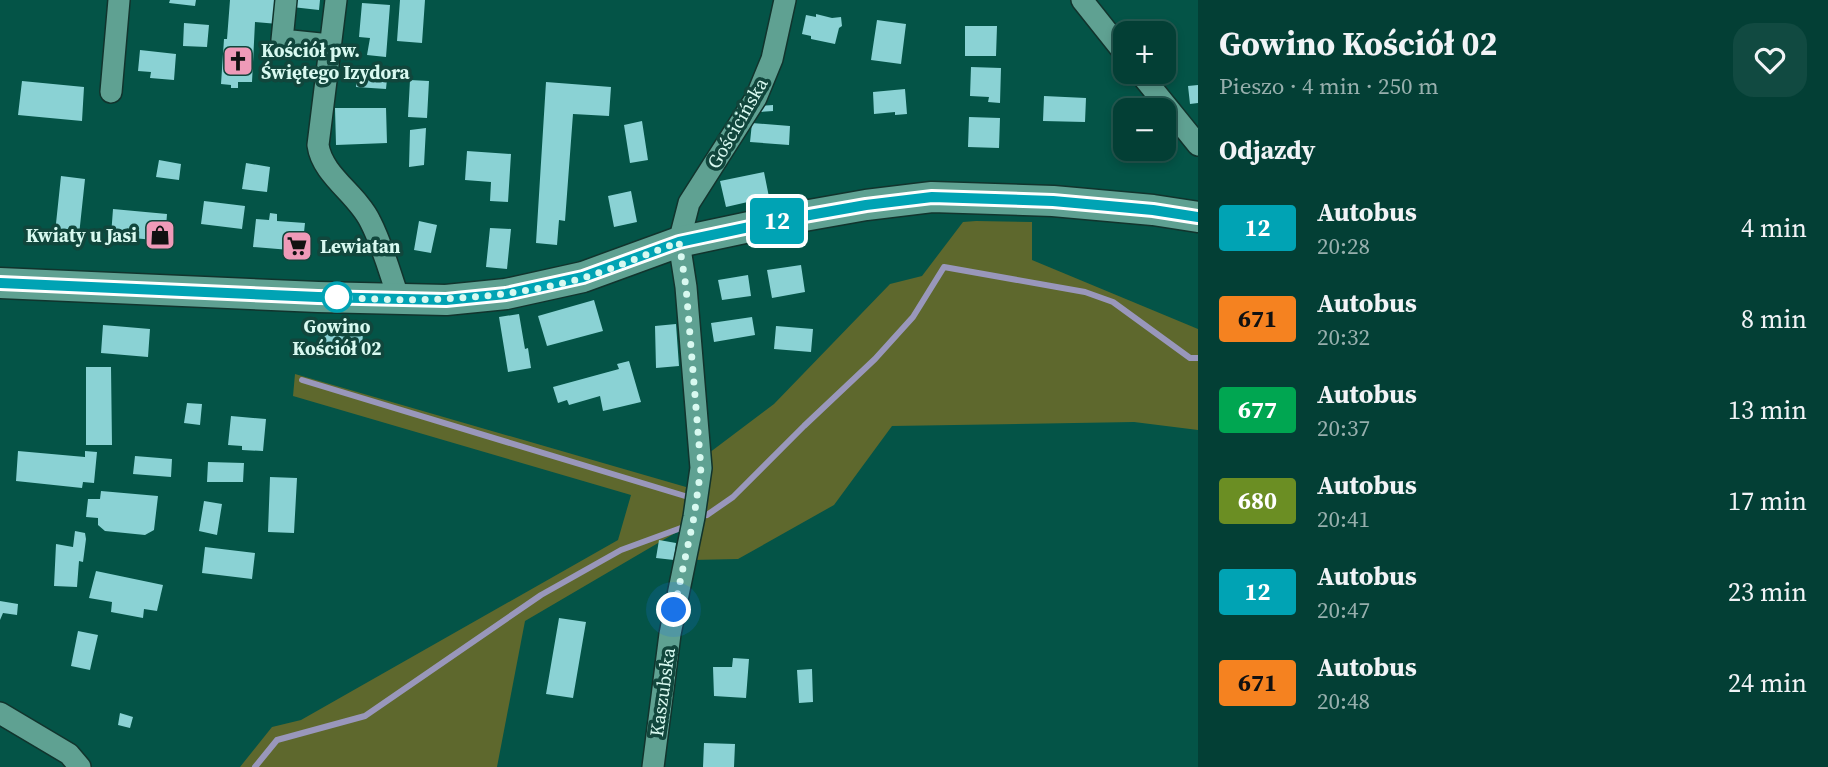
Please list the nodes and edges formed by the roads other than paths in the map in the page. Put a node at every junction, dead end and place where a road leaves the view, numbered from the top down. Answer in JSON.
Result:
{"nodes":[{"id":1,"x":119,"y":0,"type":"edge"},
{"id":2,"x":286,"y":0,"type":"edge"},
{"id":3,"x":335,"y":0,"type":"edge"},
{"id":4,"x":785,"y":0,"type":"edge"},
{"id":5,"x":1082,"y":0,"type":"edge"},
{"id":6,"x":1113,"y":39,"type":"edge"},
{"id":7,"x":330,"y":45,"type":"junction"},
{"id":8,"x":1149,"y":84,"type":"edge"},
{"id":9,"x":111,"y":92,"type":"dead end"},
{"id":10,"x":1198,"y":145,"type":"edge"},
{"id":11,"x":1198,"y":217,"type":"edge"},
{"id":12,"x":679,"y":242,"type":"junction"},
{"id":13,"x":0,"y":283,"type":"edge"},
{"id":14,"x":399,"y":299,"type":"junction"},
{"id":15,"x":0,"y":713,"type":"edge"},
{"id":16,"x":80,"y":767,"type":"edge"},
{"id":17,"x":653,"y":767,"type":"edge"}],
"edges":[{"from":1,"to":9,"type":"street"},
{"from":2,"to":7,"type":"street"},
{"from":3,"to":7,"type":"street"},
{"from":4,"to":12,"type":"street","name":"Gościcińska"},
{"from":5,"to":6,"type":"street"},
{"from":7,"to":14,"type":"street"},
{"from":8,"to":10,"type":"street"},
{"from":11,"to":12,"type":"street"},
{"from":12,"to":14,"type":"street"},
{"from":12,"to":17,"type":"street","name":"Kaszubska"},
{"from":13,"to":14,"type":"street"},
{"from":15,"to":16,"type":"street"}]}
